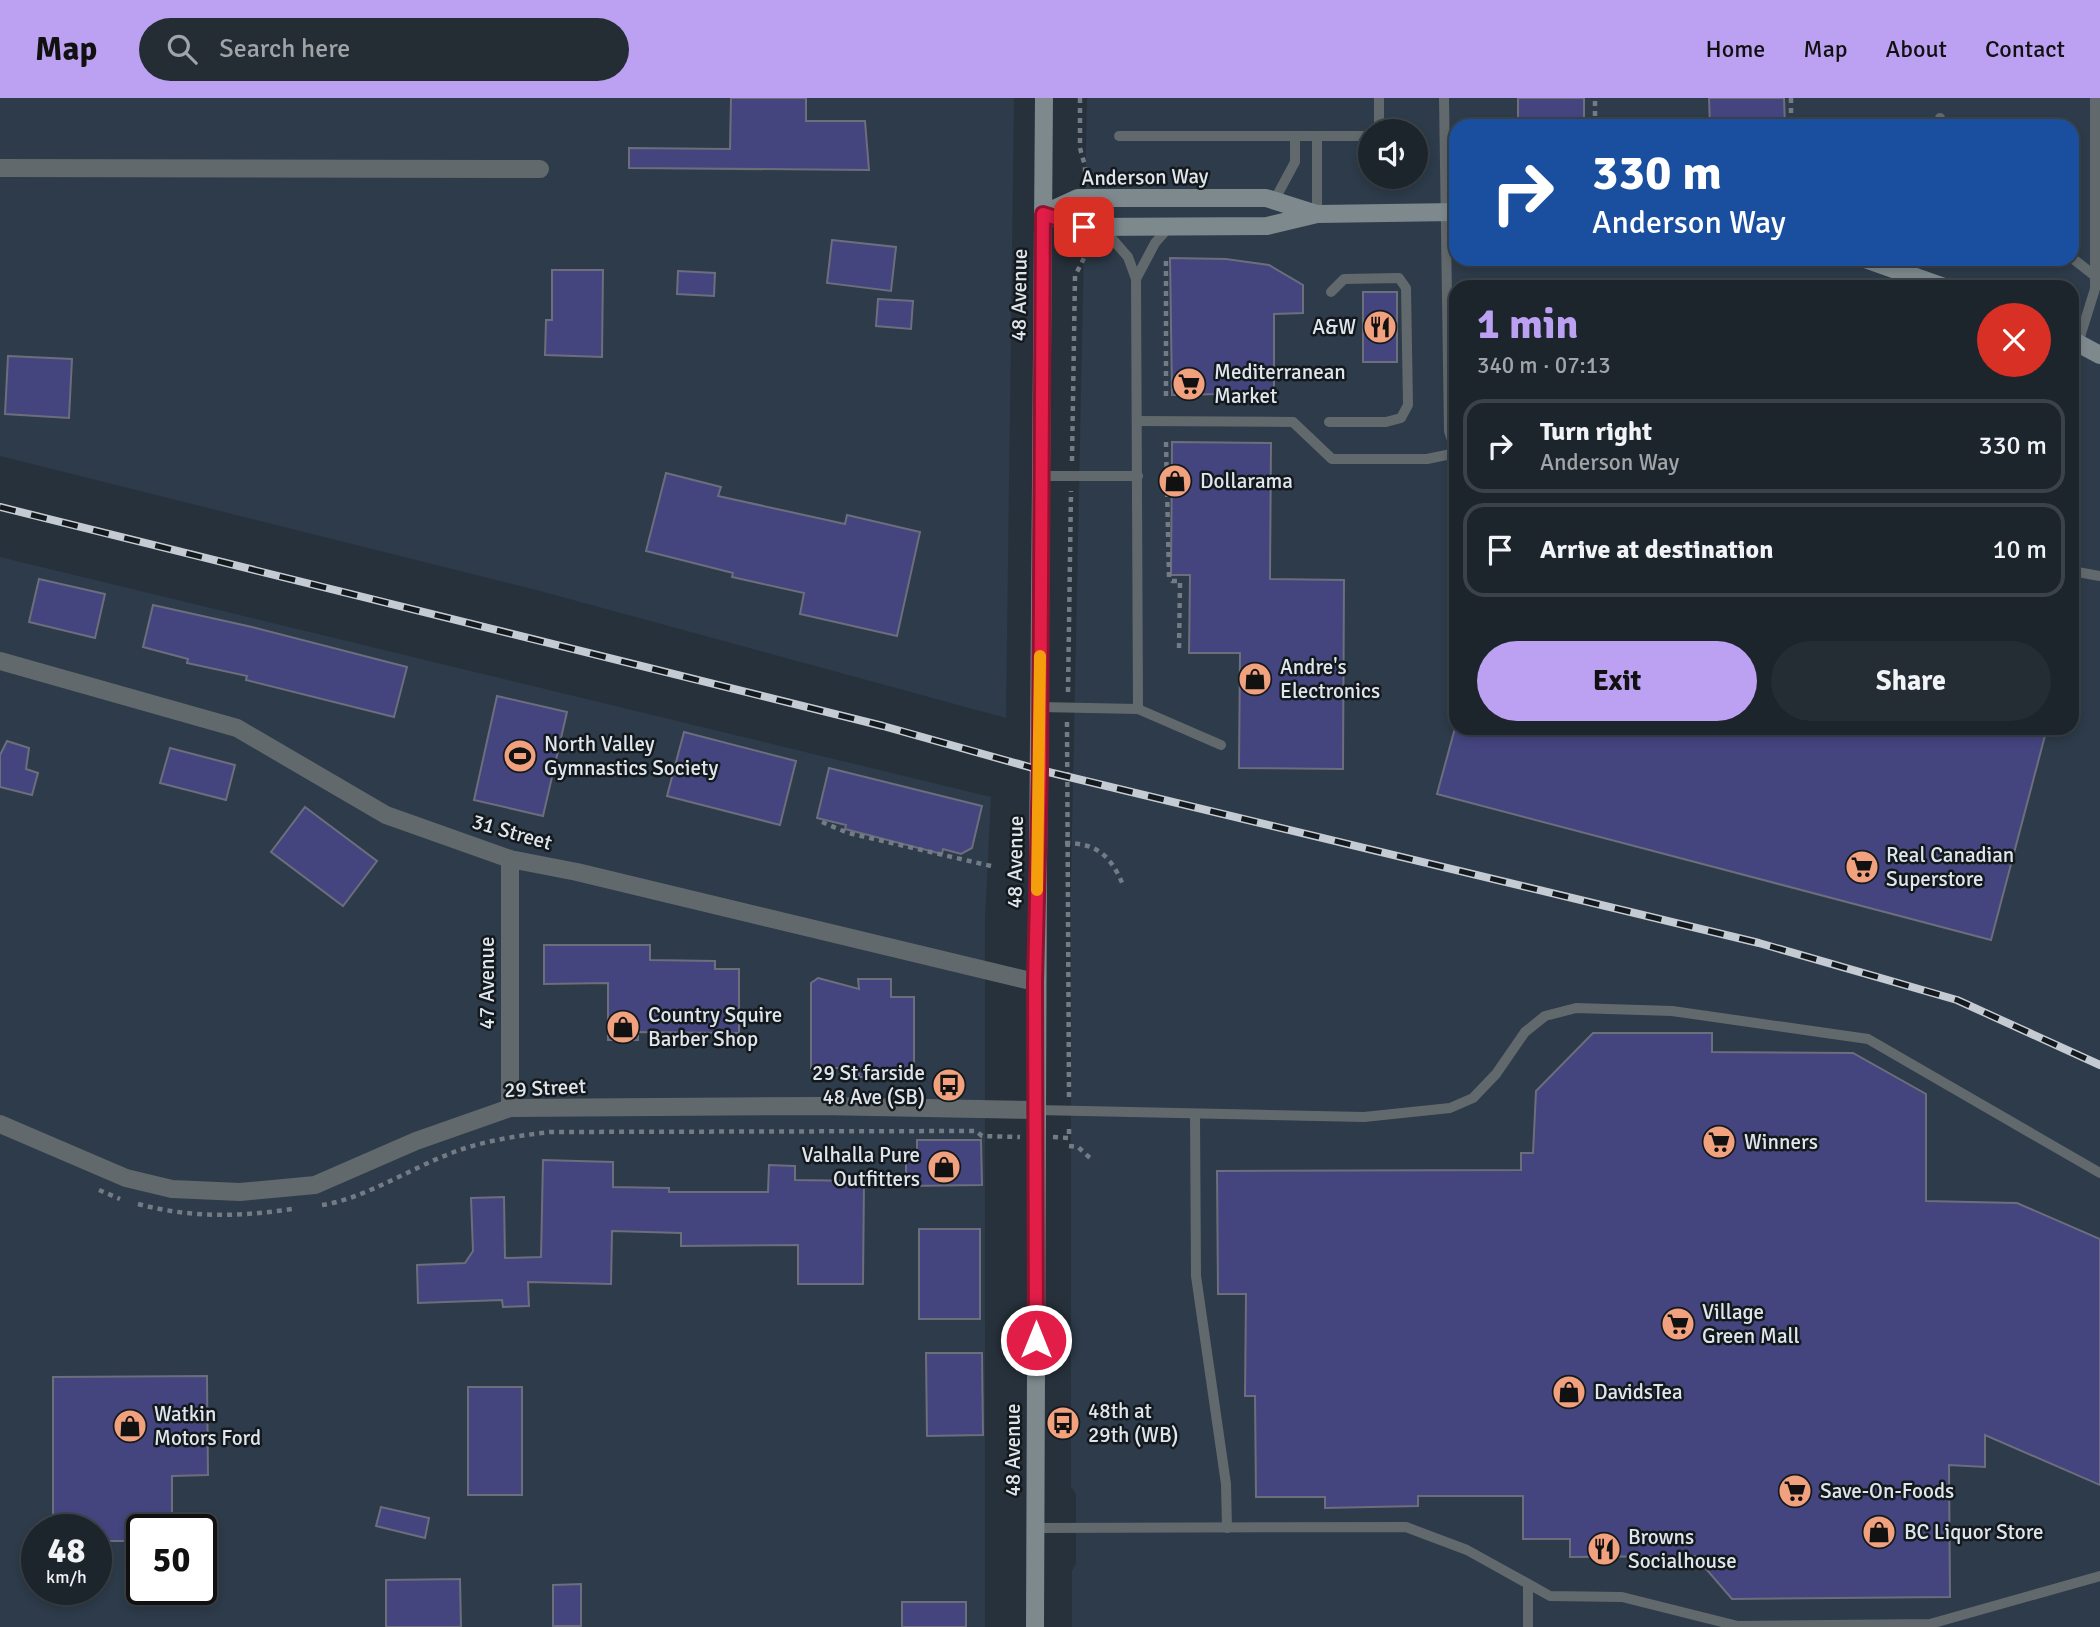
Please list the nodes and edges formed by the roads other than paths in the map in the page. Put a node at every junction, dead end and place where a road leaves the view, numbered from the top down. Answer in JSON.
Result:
{"nodes":[{"id":1,"x":1044,"y":98,"type":"edge"},
{"id":2,"x":1379,"y":98,"type":"edge"},
{"id":3,"x":1444,"y":98,"type":"edge"},
{"id":4,"x":2095,"y":98,"type":"edge"},
{"id":5,"x":1378,"y":119,"type":"edge"},
{"id":6,"x":1119,"y":136,"type":"dead end"},
{"id":7,"x":1317,"y":136,"type":"junction"},
{"id":8,"x":1358,"y":136,"type":"edge"},
{"id":9,"x":1295,"y":137,"type":"junction"},
{"id":10,"x":0,"y":168,"type":"edge"},
{"id":11,"x":540,"y":169,"type":"dead end"},
{"id":12,"x":1449,"y":193,"type":"edge"},
{"id":13,"x":1274,"y":201,"type":"junction"},
{"id":14,"x":1449,"y":212,"type":"edge"},
{"id":15,"x":1043,"y":214,"type":"junction"},
{"id":16,"x":1317,"y":214,"type":"junction"},
{"id":17,"x":1101,"y":226,"type":"junction"},
{"id":18,"x":1170,"y":226,"type":"junction"},
{"id":19,"x":2079,"y":263,"type":"edge"},
{"id":20,"x":1885,"y":266,"type":"edge"},
{"id":21,"x":2095,"y":276,"type":"junction"},
{"id":22,"x":1136,"y":279,"type":"junction"},
{"id":23,"x":1924,"y":280,"type":"edge"},
{"id":24,"x":1331,"y":292,"type":"dead end"},
{"id":25,"x":2079,"y":335,"type":"edge"},
{"id":26,"x":2079,"y":344,"type":"edge"},
{"id":27,"x":2100,"y":355,"type":"edge"},
{"id":28,"x":1139,"y":421,"type":"junction"},
{"id":29,"x":1329,"y":422,"type":"dead end"},
{"id":30,"x":1449,"y":454,"type":"edge"},
{"id":31,"x":1040,"y":476,"type":"junction"},
{"id":32,"x":1138,"y":476,"type":"junction"},
{"id":33,"x":2079,"y":572,"type":"edge"},
{"id":34,"x":2100,"y":576,"type":"edge"},
{"id":35,"x":0,"y":661,"type":"edge"},
{"id":36,"x":1040,"y":707,"type":"junction"},
{"id":37,"x":1138,"y":709,"type":"junction"},
{"id":38,"x":1221,"y":744,"type":"dead end"},
{"id":39,"x":510,"y":859,"type":"junction"},
{"id":40,"x":1035,"y":982,"type":"junction"},
{"id":41,"x":510,"y":1108,"type":"junction"},
{"id":42,"x":1036,"y":1110,"type":"junction"},
{"id":43,"x":1195,"y":1115,"type":"junction"},
{"id":44,"x":0,"y":1124,"type":"edge"},
{"id":45,"x":2100,"y":1173,"type":"edge"},
{"id":46,"x":1036,"y":1528,"type":"junction"},
{"id":47,"x":1227,"y":1528,"type":"junction"},
{"id":48,"x":2100,"y":1576,"type":"edge"},
{"id":49,"x":1528,"y":1586,"type":"junction"},
{"id":50,"x":1035,"y":1627,"type":"edge"},
{"id":51,"x":1528,"y":1627,"type":"edge"}],
"edges":[{"from":1,"to":15,"type":"main road","name":"48 Avenue"},
{"from":2,"to":5,"type":"lane"},
{"from":3,"to":12,"type":"lane"},
{"from":4,"to":21,"type":"lane"},
{"from":6,"to":9,"type":"lane"},
{"from":7,"to":8,"type":"lane"},
{"from":7,"to":9,"type":"lane"},
{"from":7,"to":16,"type":"lane"},
{"from":9,"to":13,"type":"lane"},
{"from":10,"to":11,"type":"street"},
{"from":13,"to":15,"type":"main road","name":"Anderson Way"},
{"from":13,"to":16,"type":"main road","name":"Anderson Way"},
{"from":14,"to":16,"type":"main road","name":"Anderson Way"},
{"from":15,"to":17,"type":"main road","name":"Anderson Way"},
{"from":15,"to":31,"type":"main road","name":"48 Avenue"},
{"from":16,"to":18,"type":"main road","name":"Anderson Way"},
{"from":17,"to":18,"type":"main road","name":"Anderson Way"},
{"from":17,"to":22,"type":"lane"},
{"from":18,"to":22,"type":"lane"},
{"from":19,"to":21,"type":"lane"},
{"from":20,"to":23,"type":"main road"},
{"from":21,"to":25,"type":"lane"},
{"from":22,"to":28,"type":"lane"},
{"from":24,"to":29,"type":"lane"},
{"from":26,"to":27,"type":"main road"},
{"from":28,"to":30,"type":"lane"},
{"from":28,"to":32,"type":"lane"},
{"from":31,"to":32,"type":"lane"},
{"from":31,"to":36,"type":"main road","name":"48 Avenue"},
{"from":32,"to":37,"type":"lane"},
{"from":33,"to":34,"type":"lane"},
{"from":35,"to":39,"type":"street","name":"31 Street"},
{"from":36,"to":37,"type":"lane"},
{"from":36,"to":40,"type":"main road","name":"48 Avenue"},
{"from":37,"to":38,"type":"lane"},
{"from":39,"to":40,"type":"street","name":"31 Street"},
{"from":39,"to":41,"type":"street","name":"47 Avenue"},
{"from":40,"to":42,"type":"main road","name":"48 Avenue"},
{"from":41,"to":42,"type":"street","name":"29 Street"},
{"from":41,"to":44,"type":"street","name":"29 Street"},
{"from":42,"to":43,"type":"lane"},
{"from":42,"to":46,"type":"main road","name":"48 Avenue"},
{"from":43,"to":45,"type":"lane"},
{"from":43,"to":47,"type":"lane"},
{"from":46,"to":47,"type":"lane"},
{"from":46,"to":50,"type":"main road","name":"48 Avenue"},
{"from":47,"to":49,"type":"lane"},
{"from":48,"to":49,"type":"lane"},
{"from":49,"to":51,"type":"lane"}]}
